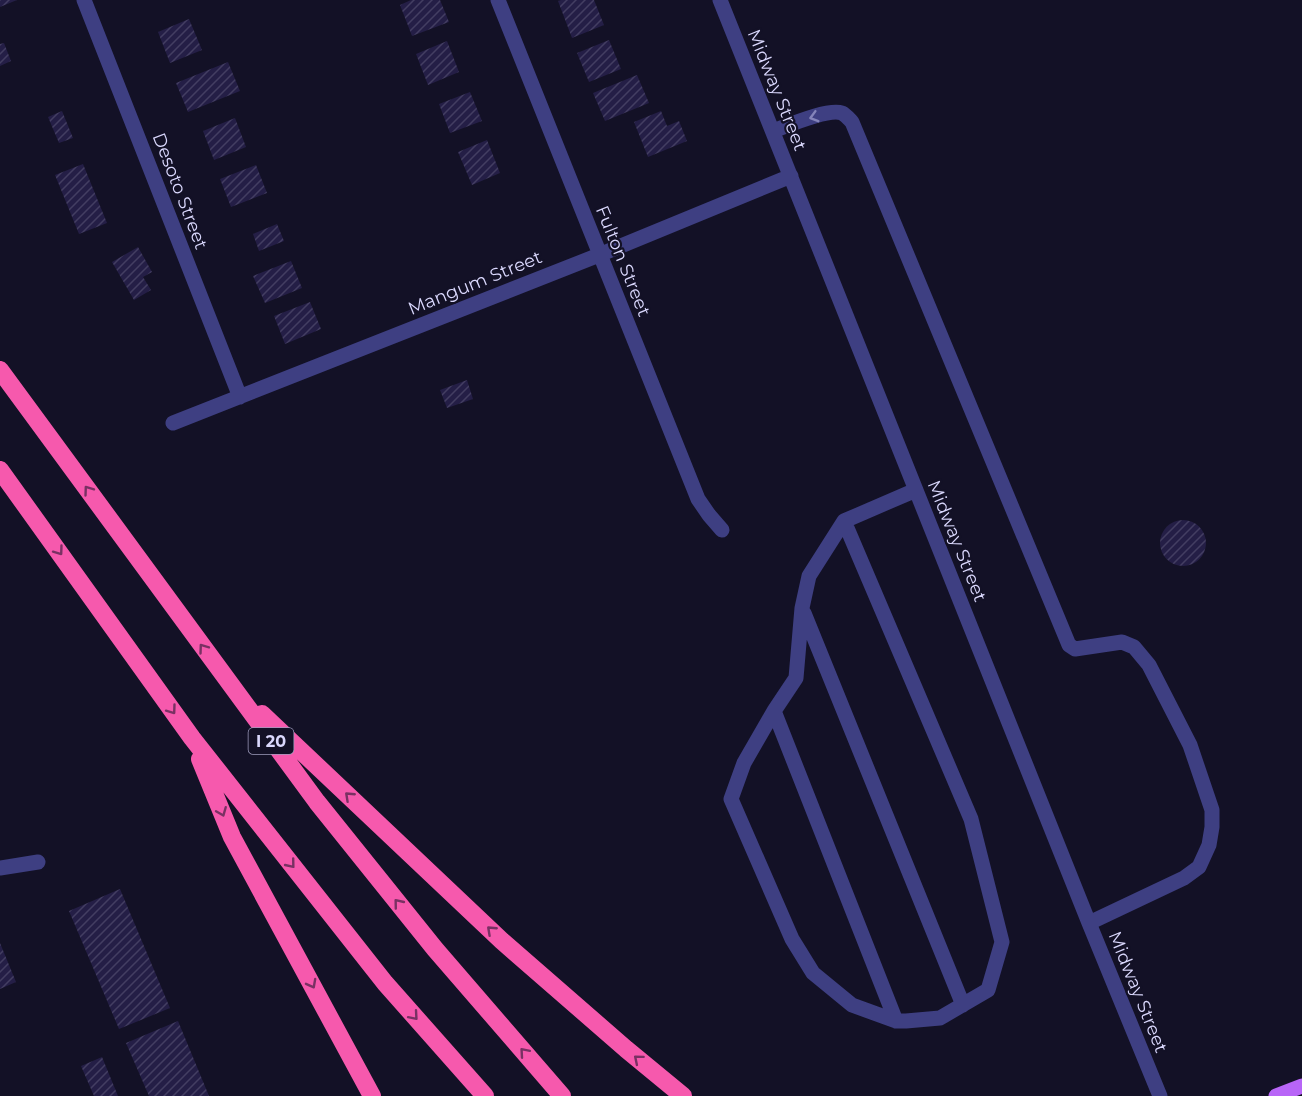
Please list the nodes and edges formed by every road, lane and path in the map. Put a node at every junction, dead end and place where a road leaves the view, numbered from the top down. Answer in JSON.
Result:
{"nodes":[{"id":1,"x":84,"y":0,"type":"edge"},
{"id":2,"x":498,"y":0,"type":"edge"},
{"id":3,"x":720,"y":0,"type":"edge"},
{"id":4,"x":772,"y":131,"type":"junction"},
{"id":5,"x":791,"y":176,"type":"junction"},
{"id":6,"x":599,"y":255,"type":"junction"},
{"id":7,"x":0,"y":370,"type":"edge"},
{"id":8,"x":240,"y":397,"type":"junction"},
{"id":9,"x":173,"y":423,"type":"dead end"},
{"id":10,"x":0,"y":470,"type":"edge"},
{"id":11,"x":916,"y":490,"type":"junction"},
{"id":12,"x":844,"y":521,"type":"junction"},
{"id":13,"x":722,"y":530,"type":"dead end"},
{"id":14,"x":802,"y":608,"type":"junction"},
{"id":15,"x":227,"y":680,"type":"junction"},
{"id":16,"x":774,"y":711,"type":"junction"},
{"id":17,"x":192,"y":738,"type":"junction"},
{"id":18,"x":38,"y":862,"type":"dead end"},
{"id":19,"x":0,"y":868,"type":"edge"},
{"id":20,"x":1089,"y":923,"type":"junction"},
{"id":21,"x":963,"y":1005,"type":"junction"},
{"id":22,"x":896,"y":1021,"type":"junction"},
{"id":23,"x":1302,"y":1086,"type":"edge"},
{"id":24,"x":372,"y":1096,"type":"edge"},
{"id":25,"x":485,"y":1096,"type":"edge"},
{"id":26,"x":562,"y":1096,"type":"edge"},
{"id":27,"x":683,"y":1096,"type":"edge"},
{"id":28,"x":1160,"y":1096,"type":"edge"},
{"id":29,"x":1276,"y":1096,"type":"edge"}],
"edges":[{"from":1,"to":8,"type":"street","name":"Desoto Street"},
{"from":2,"to":6,"type":"street","name":"Fulton Street"},
{"from":3,"to":4,"type":"street","name":"Midway Street"},
{"from":4,"to":5,"type":"street","name":"Midway Street"},
{"from":20,"to":4,"type":"street","one_way":true},
{"from":5,"to":6,"type":"street","name":"Mangum Street"},
{"from":5,"to":11,"type":"street","name":"Midway Street"},
{"from":6,"to":8,"type":"street","name":"Mangum Street"},
{"from":6,"to":13,"type":"street","name":"Fulton Street"},
{"from":15,"to":7,"type":"highway","number":"I 20","one_way":true},
{"from":8,"to":9,"type":"street","name":"Mangum Street"},
{"from":10,"to":17,"type":"highway","one_way":true},
{"from":11,"to":12,"type":"street"},
{"from":11,"to":20,"type":"street","name":"Midway Street"},
{"from":12,"to":14,"type":"street"},
{"from":12,"to":21,"type":"street"},
{"from":14,"to":16,"type":"street"},
{"from":14,"to":21,"type":"street"},
{"from":26,"to":15,"type":"highway","number":"I 20","one_way":true},
{"from":27,"to":15,"type":"highway","one_way":true},
{"from":16,"to":22,"type":"street"},
{"from":16,"to":22,"type":"street"},
{"from":17,"to":24,"type":"highway","one_way":true},
{"from":17,"to":25,"type":"highway","one_way":true},
{"from":18,"to":19,"type":"street"},
{"from":20,"to":28,"type":"street","name":"Midway Street"},
{"from":21,"to":22,"type":"street"},
{"from":23,"to":29,"type":"main road"}]}
